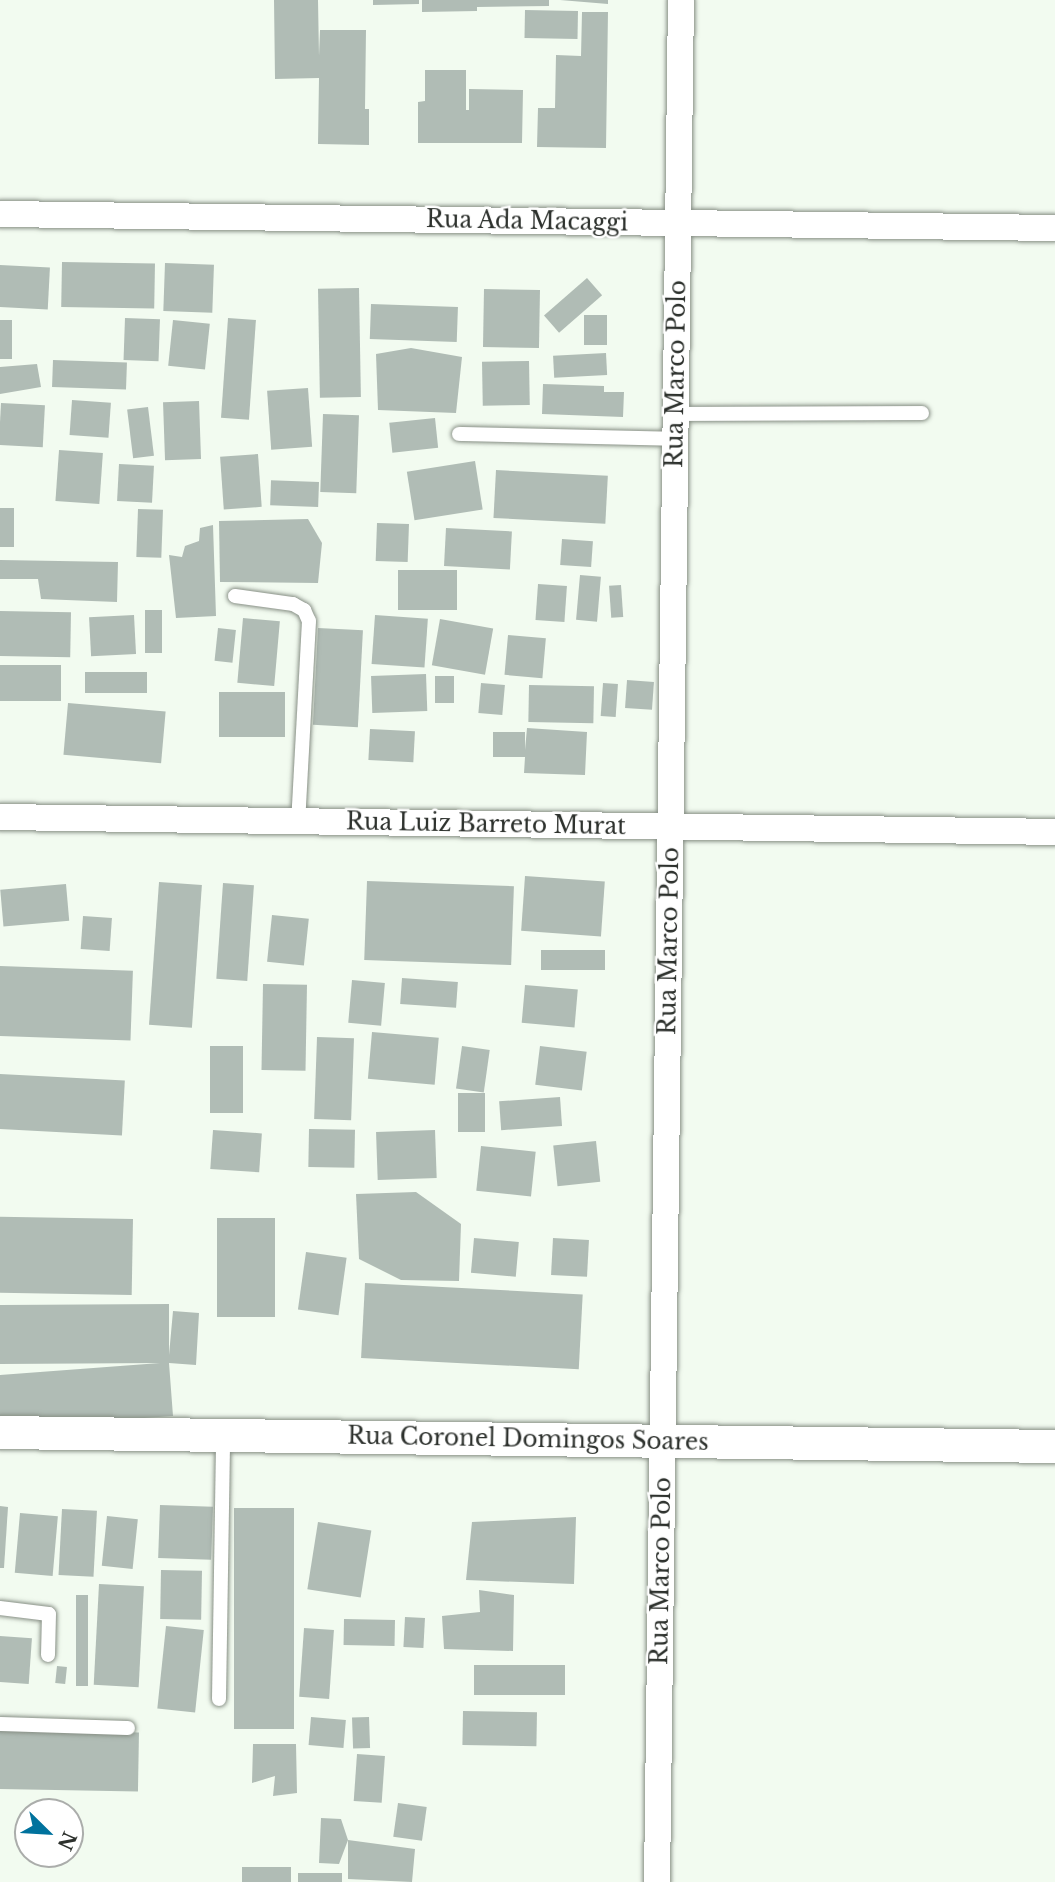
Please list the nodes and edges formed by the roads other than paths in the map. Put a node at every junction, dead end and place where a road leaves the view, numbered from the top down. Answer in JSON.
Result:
{"nodes":[{"id":1,"x":681,"y":0,"type":"edge"},
{"id":2,"x":0,"y":214,"type":"edge"},
{"id":3,"x":678,"y":223,"type":"junction"},
{"id":4,"x":1055,"y":228,"type":"edge"},
{"id":5,"x":922,"y":414,"type":"dead end"},
{"id":6,"x":676,"y":426,"type":"junction"},
{"id":7,"x":458,"y":434,"type":"dead end"},
{"id":8,"x":234,"y":596,"type":"dead end"},
{"id":9,"x":0,"y":817,"type":"edge"},
{"id":10,"x":298,"y":821,"type":"junction"},
{"id":11,"x":671,"y":827,"type":"junction"},
{"id":12,"x":1055,"y":832,"type":"edge"},
{"id":13,"x":0,"y":1432,"type":"edge"},
{"id":14,"x":223,"y":1435,"type":"junction"},
{"id":15,"x":663,"y":1440,"type":"junction"},
{"id":16,"x":1055,"y":1446,"type":"edge"},
{"id":17,"x":0,"y":1608,"type":"edge"},
{"id":18,"x":48,"y":1655,"type":"dead end"},
{"id":19,"x":219,"y":1699,"type":"dead end"},
{"id":20,"x":0,"y":1724,"type":"edge"},
{"id":21,"x":128,"y":1728,"type":"dead end"},
{"id":22,"x":657,"y":1882,"type":"edge"}],
"edges":[{"from":1,"to":3,"type":"street","name":"Rua Marco Polo"},
{"from":2,"to":3,"type":"street","name":"Rua Ada Macaggi"},
{"from":3,"to":4,"type":"street","name":"Rua Ada Macaggi"},
{"from":3,"to":6,"type":"street","name":"Rua Marco Polo"},
{"from":5,"to":6,"type":"lane"},
{"from":6,"to":7,"type":"lane"},
{"from":6,"to":11,"type":"street","name":"Rua Marco Polo"},
{"from":8,"to":10,"type":"lane"},
{"from":9,"to":10,"type":"street","name":"Rua Luiz Barreto Murat"},
{"from":10,"to":11,"type":"street","name":"Rua Luiz Barreto Murat"},
{"from":11,"to":12,"type":"street","name":"Rua Luiz Barreto Murat"},
{"from":11,"to":15,"type":"street","name":"Rua Marco Polo"},
{"from":13,"to":14,"type":"street","name":"Rua Coronel Domingos Soares"},
{"from":14,"to":15,"type":"street","name":"Rua Coronel Domingos Soares"},
{"from":14,"to":19,"type":"lane"},
{"from":15,"to":16,"type":"street","name":"Rua Coronel Domingos Soares"},
{"from":15,"to":22,"type":"street","name":"Rua Marco Polo"},
{"from":17,"to":18,"type":"lane"},
{"from":20,"to":21,"type":"lane"}]}
